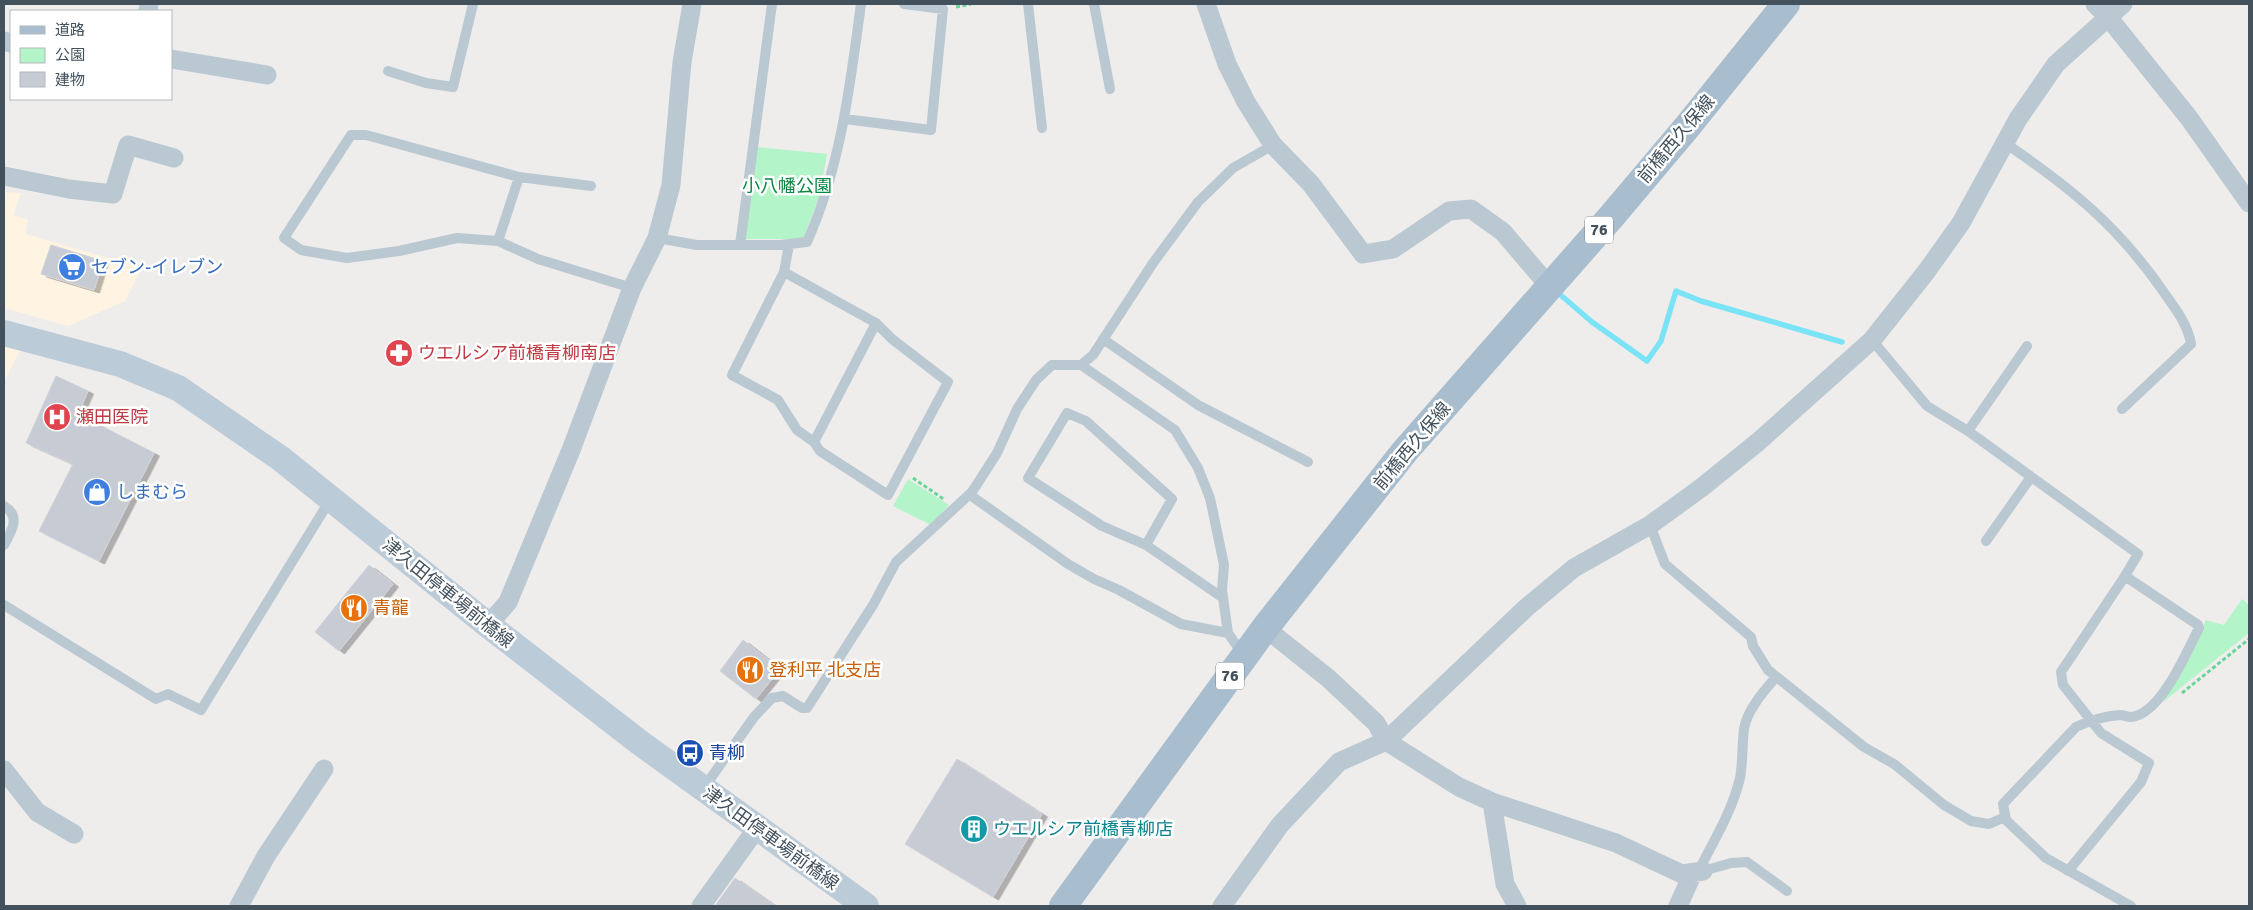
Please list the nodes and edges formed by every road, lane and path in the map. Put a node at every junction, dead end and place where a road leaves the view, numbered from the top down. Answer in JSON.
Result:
{"nodes":[{"id":1,"x":473,"y":4,"type":"edge"},
{"id":2,"x":692,"y":4,"type":"edge"},
{"id":3,"x":772,"y":4,"type":"edge"},
{"id":4,"x":861,"y":4,"type":"edge"},
{"id":5,"x":904,"y":4,"type":"edge"},
{"id":6,"x":1028,"y":4,"type":"edge"},
{"id":7,"x":1094,"y":4,"type":"edge"},
{"id":8,"x":1206,"y":4,"type":"edge"},
{"id":9,"x":1786,"y":4,"type":"edge"},
{"id":10,"x":2095,"y":4,"type":"edge"},
{"id":11,"x":2123,"y":4,"type":"edge"},
{"id":12,"x":2108,"y":17,"type":"junction"},
{"id":13,"x":172,"y":58,"type":"edge"},
{"id":14,"x":388,"y":71,"type":"dead end"},
{"id":15,"x":268,"y":75,"type":"dead end"},
{"id":16,"x":1110,"y":90,"type":"dead end"},
{"id":17,"x":845,"y":119,"type":"junction"},
{"id":18,"x":1042,"y":128,"type":"dead end"},
{"id":19,"x":2005,"y":144,"type":"junction"},
{"id":20,"x":1273,"y":145,"type":"junction"},
{"id":21,"x":174,"y":158,"type":"dead end"},
{"id":22,"x":4,"y":176,"type":"edge"},
{"id":23,"x":519,"y":177,"type":"junction"},
{"id":24,"x":591,"y":186,"type":"dead end"},
{"id":25,"x":2249,"y":203,"type":"edge"},
{"id":26,"x":657,"y":238,"type":"junction"},
{"id":27,"x":498,"y":241,"type":"junction"},
{"id":28,"x":740,"y":245,"type":"junction"},
{"id":29,"x":789,"y":245,"type":"junction"},
{"id":30,"x":784,"y":272,"type":"junction"},
{"id":31,"x":1549,"y":286,"type":"junction"},
{"id":32,"x":632,"y":288,"type":"junction"},
{"id":33,"x":876,"y":323,"type":"junction"},
{"id":34,"x":4,"y":333,"type":"edge"},
{"id":35,"x":1103,"y":339,"type":"junction"},
{"id":36,"x":1872,"y":340,"type":"junction"},
{"id":37,"x":2027,"y":346,"type":"dead end"},
{"id":38,"x":1081,"y":365,"type":"junction"},
{"id":39,"x":2122,"y":409,"type":"dead end"},
{"id":40,"x":1968,"y":431,"type":"junction"},
{"id":41,"x":814,"y":442,"type":"junction"},
{"id":42,"x":1308,"y":462,"type":"dead end"},
{"id":43,"x":902,"y":471,"type":"junction"},
{"id":44,"x":2031,"y":477,"type":"junction"},
{"id":45,"x":970,"y":495,"type":"junction"},
{"id":46,"x":330,"y":499,"type":"junction"},
{"id":47,"x":4,"y":506,"type":"edge"},
{"id":48,"x":956,"y":507,"type":"junction"},
{"id":49,"x":1650,"y":524,"type":"junction"},
{"id":50,"x":1986,"y":541,"type":"dead end"},
{"id":51,"x":1146,"y":544,"type":"junction"},
{"id":52,"x":4,"y":545,"type":"edge"},
{"id":53,"x":2125,"y":576,"type":"junction"},
{"id":54,"x":1223,"y":598,"type":"junction"},
{"id":55,"x":4,"y":605,"type":"edge"},
{"id":56,"x":488,"y":625,"type":"junction"},
{"id":57,"x":1266,"y":628,"type":"junction"},
{"id":58,"x":1228,"y":632,"type":"junction"},
{"id":59,"x":2249,"y":638,"type":"edge"},
{"id":60,"x":1244,"y":657,"type":"junction"},
{"id":61,"x":1776,"y":677,"type":"junction"},
{"id":62,"x":2180,"y":694,"type":"dead end"},
{"id":63,"x":2091,"y":721,"type":"junction"},
{"id":64,"x":1386,"y":741,"type":"junction"},
{"id":65,"x":324,"y":769,"type":"dead end"},
{"id":66,"x":4,"y":770,"type":"edge"},
{"id":67,"x":703,"y":789,"type":"junction"},
{"id":68,"x":1492,"y":802,"type":"junction"},
{"id":69,"x":2005,"y":817,"type":"junction"},
{"id":70,"x":757,"y":828,"type":"junction"},
{"id":71,"x":74,"y":834,"type":"dead end"},
{"id":72,"x":2068,"y":871,"type":"junction"},
{"id":73,"x":1698,"y":872,"type":"junction"},
{"id":74,"x":1787,"y":892,"type":"dead end"},
{"id":75,"x":239,"y":906,"type":"edge"},
{"id":76,"x":701,"y":906,"type":"edge"},
{"id":77,"x":866,"y":906,"type":"edge"},
{"id":78,"x":1063,"y":906,"type":"edge"},
{"id":79,"x":1222,"y":906,"type":"edge"},
{"id":80,"x":1517,"y":906,"type":"edge"},
{"id":81,"x":1678,"y":906,"type":"edge"},
{"id":82,"x":2131,"y":906,"type":"edge"}],
"edges":[{"from":1,"to":14,"type":"lane"},
{"from":2,"to":26,"type":"street"},
{"from":3,"to":28,"type":"lane"},
{"from":4,"to":17,"type":"lane"},
{"from":5,"to":17,"type":"lane"},
{"from":6,"to":18,"type":"lane"},
{"from":7,"to":16,"type":"lane"},
{"from":8,"to":20,"type":"street"},
{"from":9,"to":31,"type":"main road","name":"前橋西久保線","number":"76"},
{"from":10,"to":12,"type":"street"},
{"from":11,"to":12,"type":"street"},
{"from":12,"to":19,"type":"street"},
{"from":12,"to":25,"type":"street"},
{"from":13,"to":15,"type":"street"},
{"from":17,"to":29,"type":"lane"},
{"from":19,"to":36,"type":"street"},
{"from":19,"to":39,"type":"lane"},
{"from":20,"to":31,"type":"street"},
{"from":20,"to":35,"type":"lane"},
{"from":21,"to":22,"type":"street"},
{"from":23,"to":24,"type":"lane"},
{"from":23,"to":27,"type":"lane"},
{"from":23,"to":27,"type":"lane"},
{"from":26,"to":28,"type":"lane"},
{"from":26,"to":32,"type":"street"},
{"from":27,"to":32,"type":"lane"},
{"from":28,"to":29,"type":"lane"},
{"from":29,"to":30,"type":"lane"},
{"from":30,"to":33,"type":"lane"},
{"from":30,"to":41,"type":"lane"},
{"from":31,"to":57,"type":"main road","name":"前橋西久保線","number":"76"},
{"from":32,"to":56,"type":"street"},
{"from":33,"to":41,"type":"lane"},
{"from":33,"to":43,"type":"lane"},
{"from":34,"to":46,"type":"main road","name":"津久田停車場前橋線"},
{"from":35,"to":38,"type":"lane"},
{"from":35,"to":42,"type":"lane"},
{"from":36,"to":40,"type":"lane"},
{"from":36,"to":49,"type":"street"},
{"from":37,"to":40,"type":"lane"},
{"from":38,"to":45,"type":"lane"},
{"from":38,"to":54,"type":"lane"},
{"from":40,"to":44,"type":"lane"},
{"from":41,"to":43,"type":"lane"},
{"from":43,"to":48,"type":"path"},
{"from":44,"to":50,"type":"lane"},
{"from":44,"to":53,"type":"lane"},
{"from":45,"to":48,"type":"lane"},
{"from":45,"to":58,"type":"lane"},
{"from":46,"to":55,"type":"lane"},
{"from":46,"to":56,"type":"main road","name":"津久田停車場前橋線"},
{"from":47,"to":52,"type":"lane"},
{"from":48,"to":67,"type":"lane"},
{"from":49,"to":61,"type":"lane"},
{"from":49,"to":64,"type":"street"},
{"from":51,"to":51,"type":"lane"},
{"from":51,"to":54,"type":"lane"},
{"from":53,"to":63,"type":"lane"},
{"from":53,"to":63,"type":"lane"},
{"from":54,"to":58,"type":"lane"},
{"from":56,"to":67,"type":"main road","name":"津久田停車場前橋線"},
{"from":57,"to":60,"type":"main road","name":"前橋西久保線","number":"76"},
{"from":57,"to":64,"type":"street"},
{"from":58,"to":60,"type":"lane"},
{"from":59,"to":62,"type":"path"},
{"from":60,"to":78,"type":"main road","name":"前橋西久保線","number":"76"},
{"from":61,"to":69,"type":"lane"},
{"from":61,"to":73,"type":"lane"},
{"from":63,"to":69,"type":"lane"},
{"from":63,"to":72,"type":"lane"},
{"from":64,"to":68,"type":"street"},
{"from":64,"to":79,"type":"street"},
{"from":65,"to":75,"type":"street"},
{"from":66,"to":71,"type":"street"},
{"from":67,"to":70,"type":"main road","name":"津久田停車場前橋線"},
{"from":68,"to":73,"type":"street"},
{"from":68,"to":80,"type":"street"},
{"from":69,"to":72,"type":"lane"},
{"from":70,"to":76,"type":"street"},
{"from":70,"to":77,"type":"main road","name":"津久田停車場前橋線"},
{"from":72,"to":82,"type":"lane"},
{"from":73,"to":74,"type":"lane"},
{"from":73,"to":81,"type":"street"}]}
